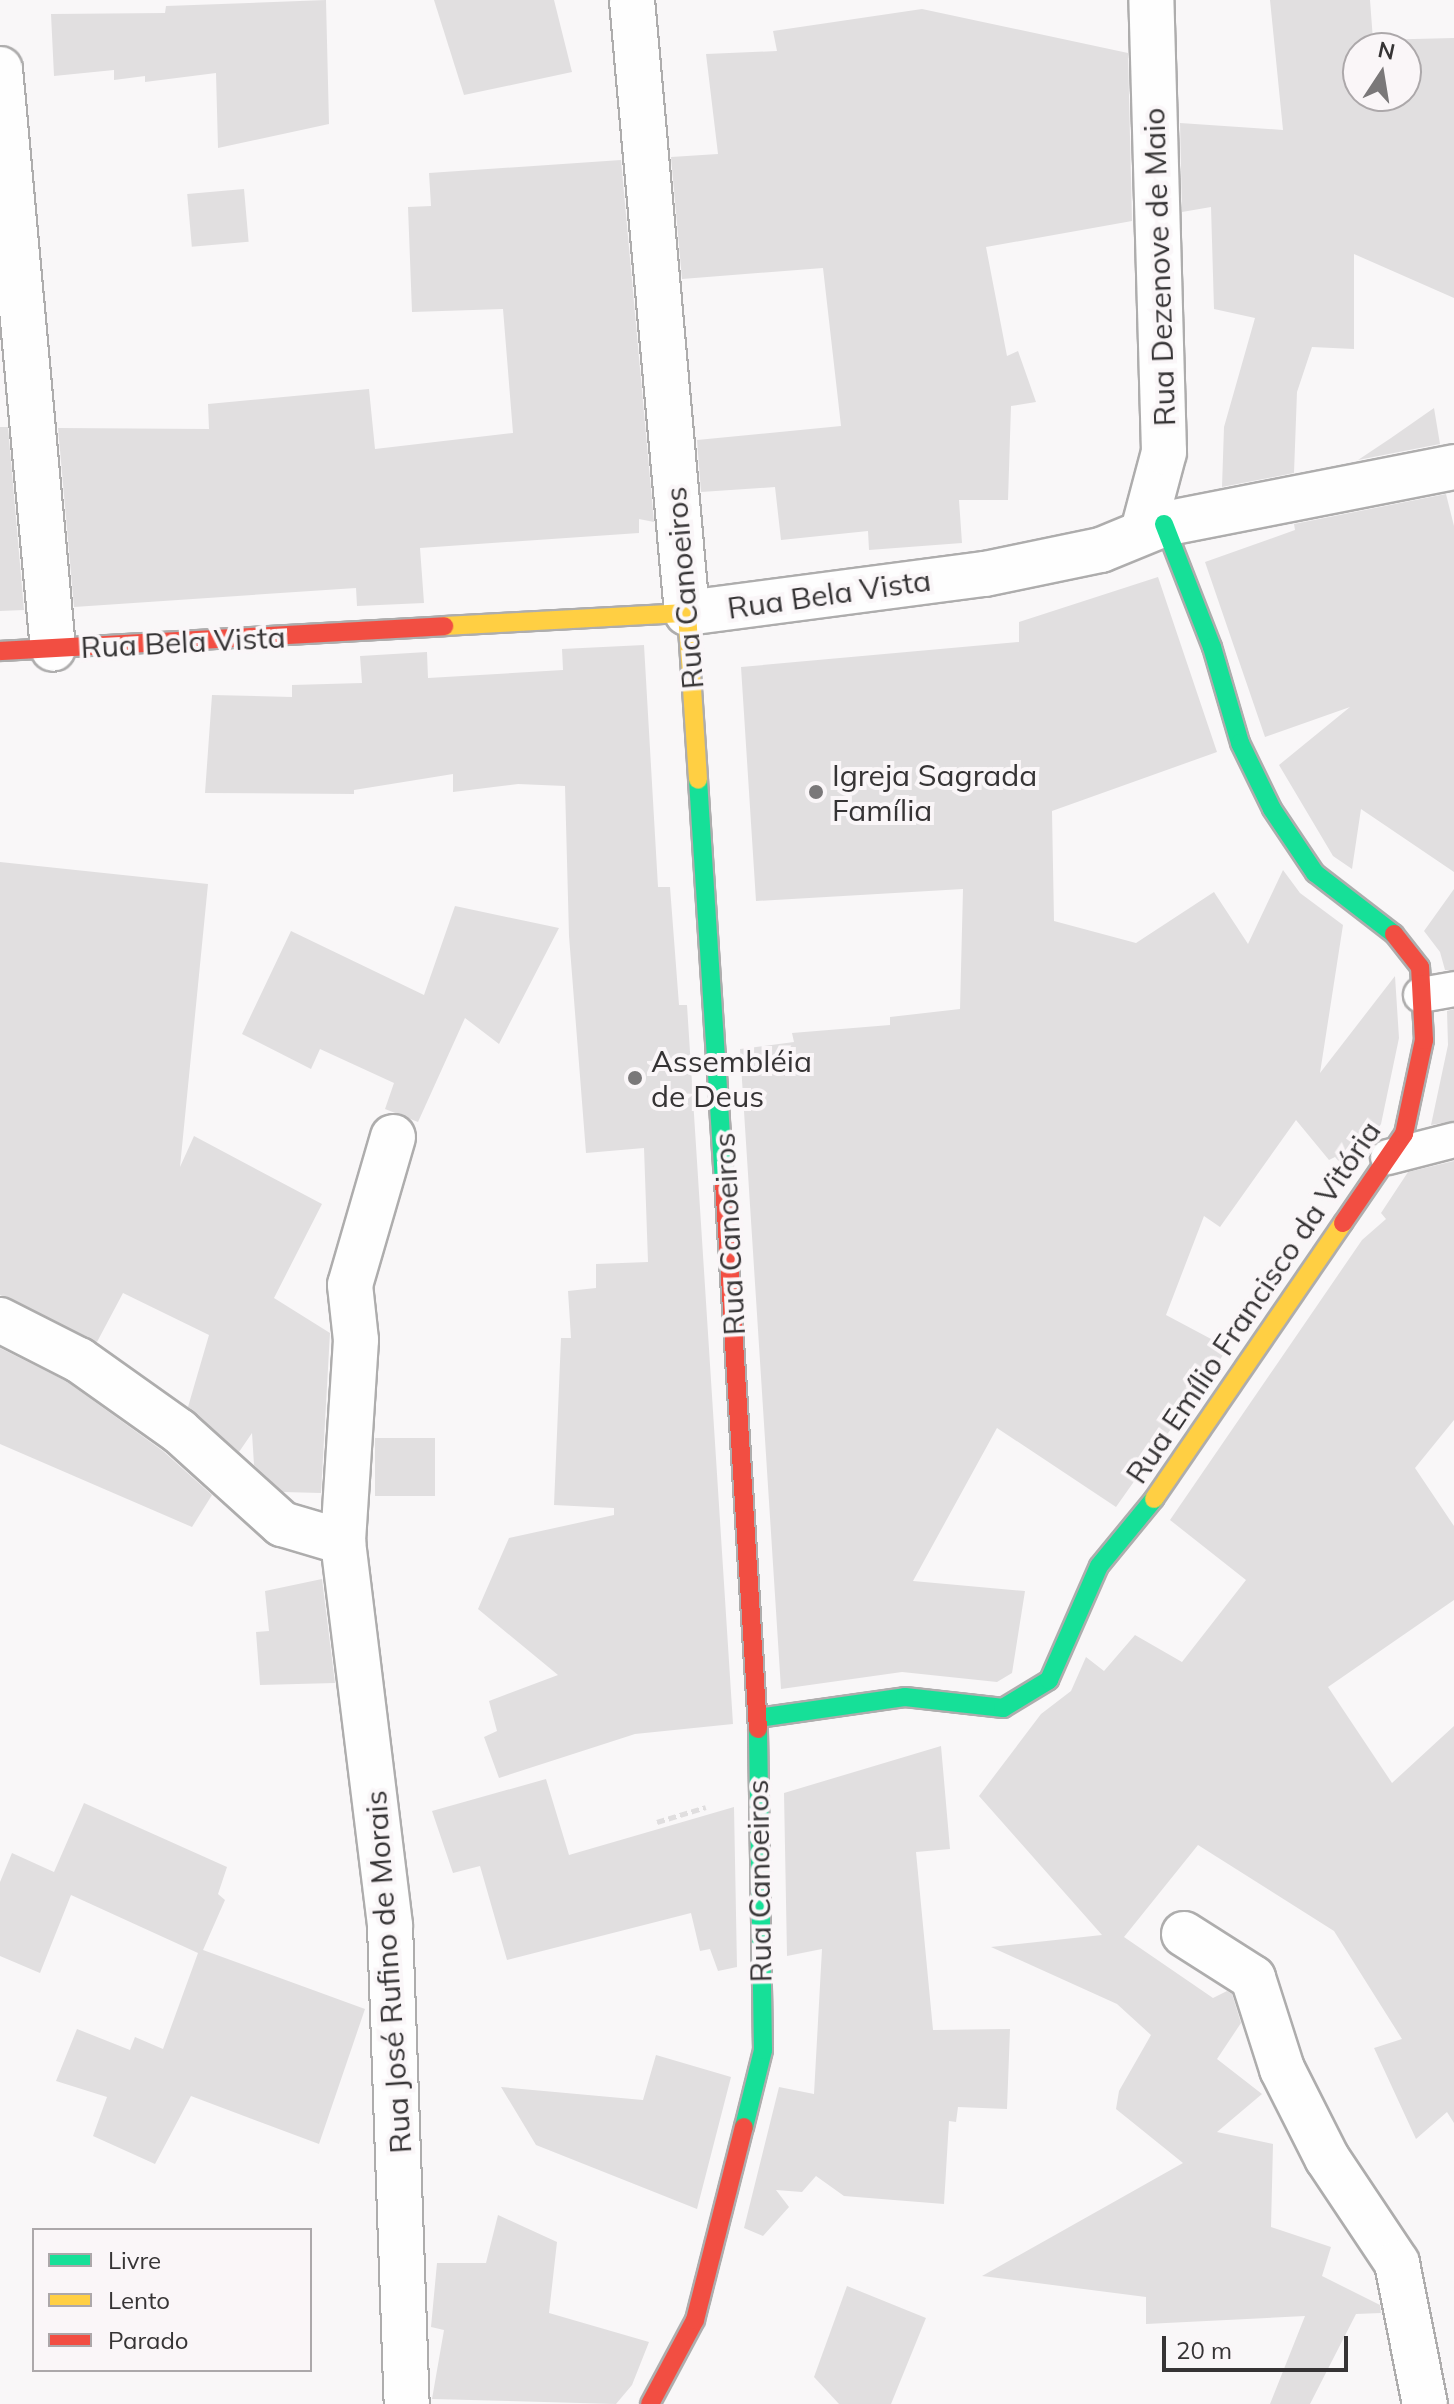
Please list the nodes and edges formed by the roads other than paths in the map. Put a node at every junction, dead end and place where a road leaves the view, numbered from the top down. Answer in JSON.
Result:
{"nodes":[{"id":1,"x":632,"y":0,"type":"edge"},
{"id":2,"x":1151,"y":0,"type":"edge"},
{"id":3,"x":0,"y":69,"type":"edge"},
{"id":4,"x":1454,"y":467,"type":"edge"},
{"id":5,"x":1154,"y":527,"type":"junction"},
{"id":6,"x":687,"y":613,"type":"junction"},
{"id":7,"x":53,"y":649,"type":"junction"},
{"id":8,"x":0,"y":651,"type":"edge"},
{"id":9,"x":1438,"y":992,"type":"edge"},
{"id":10,"x":393,"y":1137,"type":"dead end"},
{"id":11,"x":1454,"y":1140,"type":"edge"},
{"id":12,"x":1388,"y":1157,"type":"junction"},
{"id":13,"x":0,"y":1320,"type":"edge"},
{"id":14,"x":343,"y":1542,"type":"junction"},
{"id":15,"x":758,"y":1718,"type":"junction"},
{"id":16,"x":1184,"y":1934,"type":"dead end"},
{"id":17,"x":407,"y":2404,"type":"edge"},
{"id":18,"x":650,"y":2404,"type":"edge"},
{"id":19,"x":1425,"y":2404,"type":"edge"}],
"edges":[{"from":1,"to":6,"type":"street","name":"Rua Canoeiros"},
{"from":2,"to":5,"type":"street","name":"Rua Dezenove de Maio"},
{"from":3,"to":7,"type":"street"},
{"from":4,"to":5,"type":"street","name":"Rua Bela Vista"},
{"from":5,"to":6,"type":"street","name":"Rua Bela Vista"},
{"from":5,"to":9,"type":"street","name":"Rua Emílio Francisco da Vitória"},
{"from":6,"to":7,"type":"street","name":"Rua Bela Vista"},
{"from":6,"to":15,"type":"street","name":"Rua Canoeiros"},
{"from":7,"to":8,"type":"street","name":"Rua Bela Vista"},
{"from":9,"to":12,"type":"street","name":"Rua Emílio Francisco da Vitória"},
{"from":10,"to":14,"type":"street","name":"Rua José Rufino de Morais"},
{"from":11,"to":12,"type":"lane"},
{"from":12,"to":15,"type":"street","name":"Rua Emílio Francisco da Vitória"},
{"from":13,"to":14,"type":"street"},
{"from":14,"to":17,"type":"street","name":"Rua José Rufino de Morais"},
{"from":15,"to":18,"type":"street","name":"Rua Canoeiros"},
{"from":16,"to":19,"type":"street"}]}
